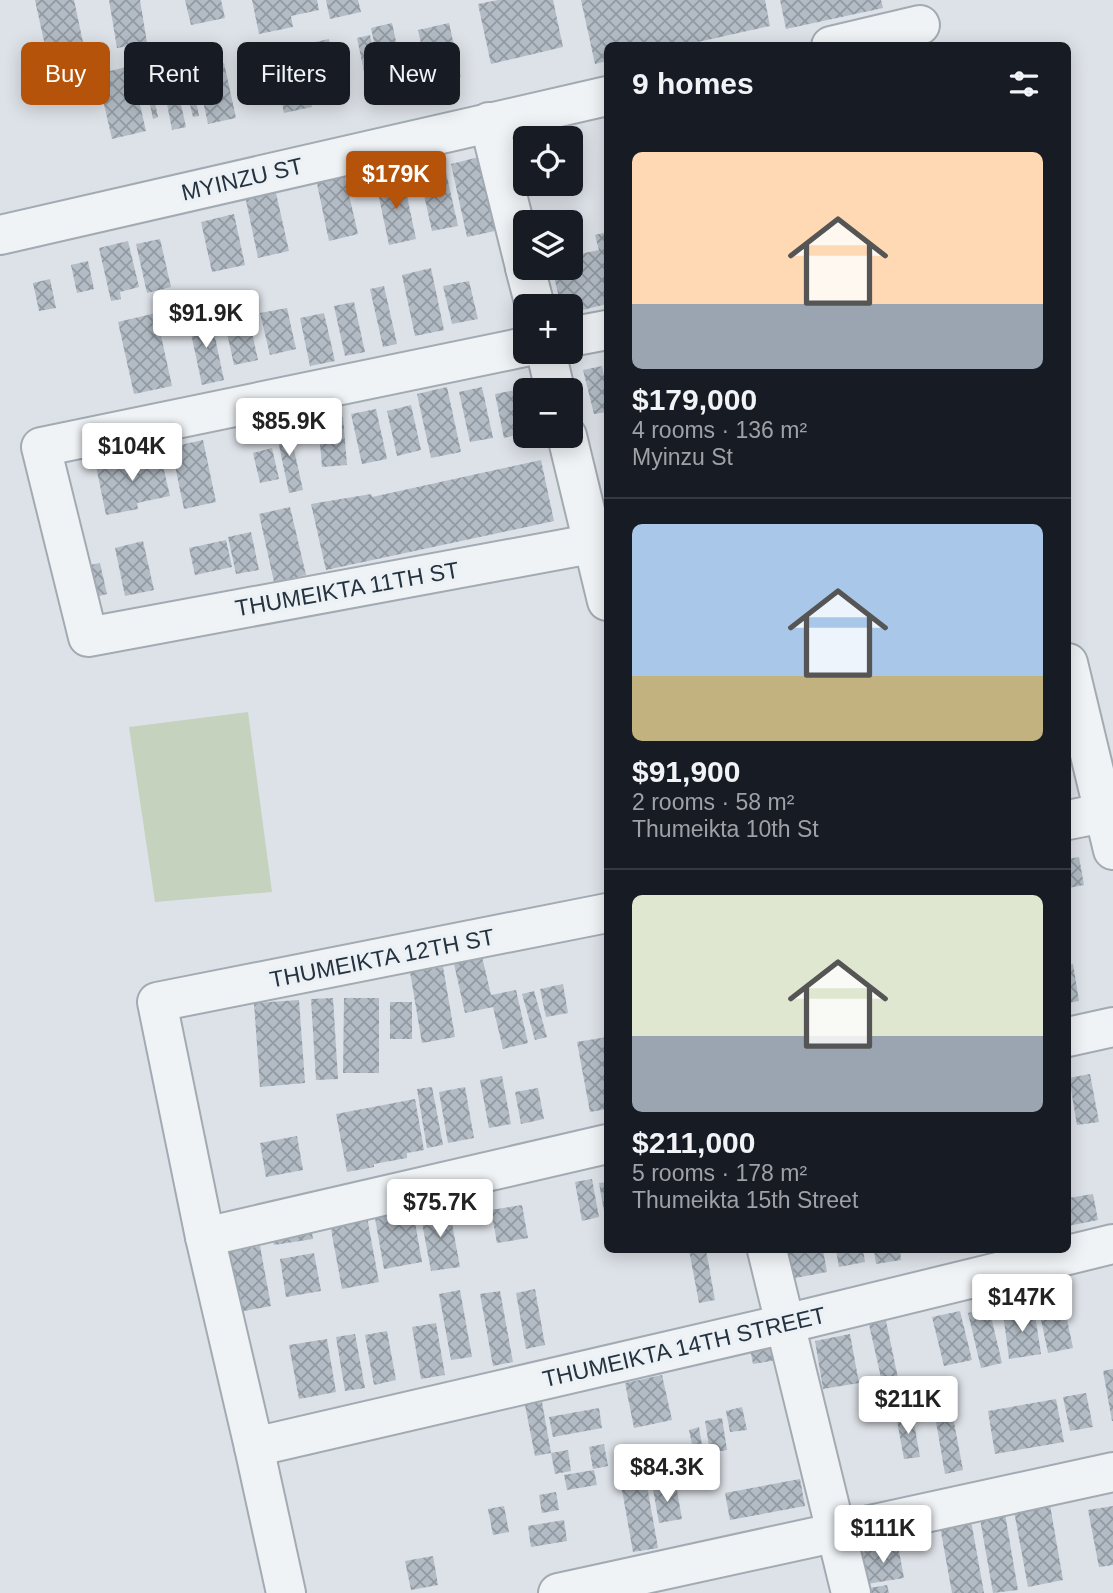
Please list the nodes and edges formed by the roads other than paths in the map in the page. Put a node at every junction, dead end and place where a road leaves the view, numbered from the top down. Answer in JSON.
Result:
{"nodes":[{"id":1,"x":920,"y":24,"type":"edge"},
{"id":2,"x":847,"y":42,"type":"edge"},
{"id":3,"x":604,"y":97,"type":"edge"},
{"id":4,"x":489,"y":122,"type":"junction"},
{"id":5,"x":513,"y":219,"type":"edge"},
{"id":6,"x":0,"y":235,"type":"edge"},
{"id":7,"x":604,"y":331,"type":"edge"},
{"id":8,"x":583,"y":335,"type":"edge"},
{"id":9,"x":513,"y":349,"type":"edge"},
{"id":10,"x":570,"y":448,"type":"edge"},
{"id":11,"x":600,"y":542,"type":"edge"},
{"id":12,"x":604,"y":576,"type":"edge"},
{"id":13,"x":1071,"y":690,"type":"edge"},
{"id":14,"x":1085,"y":817,"type":"edge"},
{"id":15,"x":1113,"y":850,"type":"edge"},
{"id":16,"x":604,"y":914,"type":"edge"},
{"id":17,"x":1113,"y":1027,"type":"edge"},
{"id":18,"x":1071,"y":1036,"type":"edge"},
{"id":19,"x":604,"y":1145,"type":"edge"},
{"id":20,"x":205,"y":1237,"type":"junction"},
{"id":21,"x":1113,"y":1244,"type":"edge"},
{"id":22,"x":768,"y":1253,"type":"edge"},
{"id":23,"x":785,"y":1324,"type":"junction"},
{"id":24,"x":254,"y":1447,"type":"junction"},
{"id":25,"x":1113,"y":1472,"type":"edge"},
{"id":26,"x":837,"y":1533,"type":"junction"},
{"id":27,"x":286,"y":1593,"type":"edge"},
{"id":28,"x":558,"y":1593,"type":"edge"},
{"id":29,"x":851,"y":1593,"type":"edge"}],
"edges":[{"from":1,"to":2,"type":"street"},
{"from":3,"to":4,"type":"street","name":"MYINZU ST"},
{"from":4,"to":5,"type":"street"},
{"from":4,"to":6,"type":"street","name":"MYINZU ST"},
{"from":7,"to":8,"type":"street"},
{"from":9,"to":11,"type":"street","name":"THUMEIKTA 11TH ST"},
{"from":10,"to":11,"type":"street"},
{"from":11,"to":12,"type":"street"},
{"from":13,"to":14,"type":"street"},
{"from":14,"to":15,"type":"street"},
{"from":16,"to":20,"type":"street","name":"THUMEIKTA 12TH ST"},
{"from":17,"to":18,"type":"street"},
{"from":19,"to":20,"type":"street"},
{"from":20,"to":24,"type":"street"},
{"from":21,"to":23,"type":"street","name":"THUMEIKTA 14TH STREET"},
{"from":22,"to":23,"type":"street"},
{"from":23,"to":24,"type":"street","name":"THUMEIKTA 14TH STREET"},
{"from":23,"to":26,"type":"street"},
{"from":24,"to":27,"type":"street"},
{"from":25,"to":26,"type":"street"},
{"from":26,"to":28,"type":"street"},
{"from":26,"to":29,"type":"street"}]}
